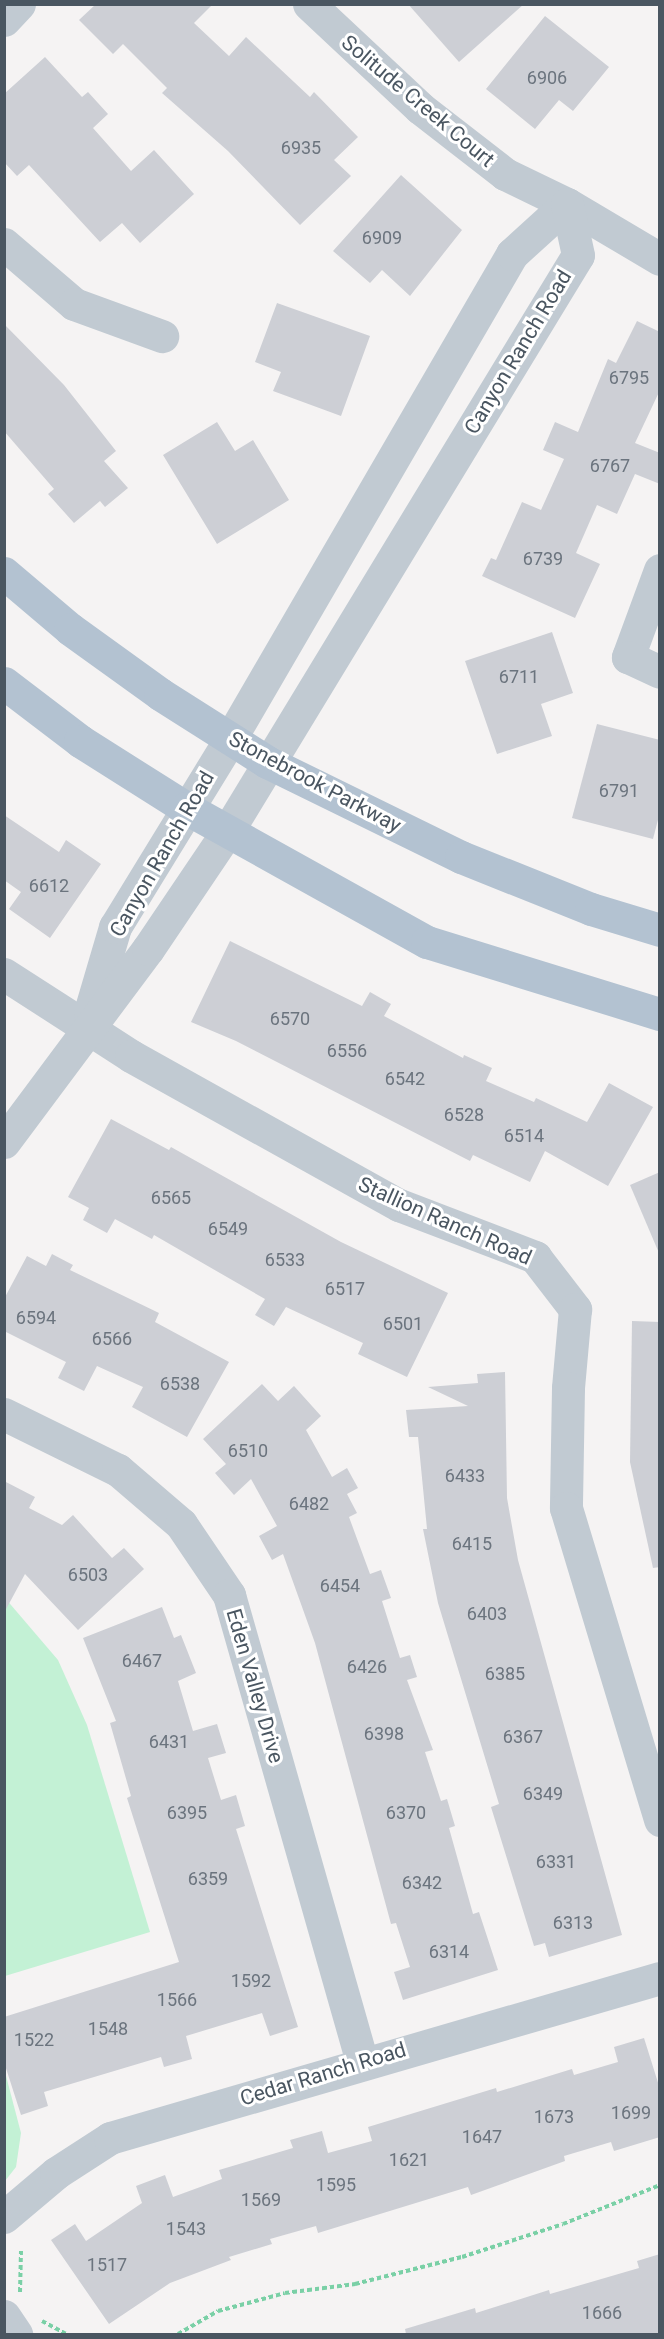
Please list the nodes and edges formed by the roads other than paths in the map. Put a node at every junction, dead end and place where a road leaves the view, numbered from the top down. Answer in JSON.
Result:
{"nodes":[{"id":1,"x":19,"y":4,"type":"edge"},
{"id":2,"x":309,"y":4,"type":"edge"},
{"id":3,"x":4,"y":20,"type":"edge"},
{"id":4,"x":567,"y":204,"type":"junction"},
{"id":5,"x":4,"y":244,"type":"edge"},
{"id":6,"x":660,"y":259,"type":"edge"},
{"id":7,"x":162,"y":336,"type":"dead end"},
{"id":8,"x":660,"y":570,"type":"edge"},
{"id":9,"x":4,"y":573,"type":"edge"},
{"id":10,"x":660,"y":672,"type":"edge"},
{"id":11,"x":4,"y":683,"type":"edge"},
{"id":12,"x":230,"y":739,"type":"junction"},
{"id":13,"x":267,"y":762,"type":"junction"},
{"id":14,"x":186,"y":808,"type":"junction"},
{"id":15,"x":227,"y":832,"type":"junction"},
{"id":16,"x":660,"y":930,"type":"edge"},
{"id":17,"x":4,"y":974,"type":"edge"},
{"id":18,"x":660,"y":1014,"type":"edge"},
{"id":19,"x":86,"y":1028,"type":"junction"},
{"id":20,"x":4,"y":1142,"type":"edge"},
{"id":21,"x":4,"y":1414,"type":"edge"},
{"id":22,"x":660,"y":1820,"type":"edge"},
{"id":23,"x":660,"y":1978,"type":"edge"},
{"id":24,"x":362,"y":2062,"type":"junction"},
{"id":25,"x":10,"y":2228,"type":"edge"}],
"edges":[{"from":1,"to":3,"type":"street"},
{"from":2,"to":4,"type":"street","name":"Solitude Creek Court"},
{"from":4,"to":6,"type":"street","name":"Solitude Creek Court"},
{"from":4,"to":12,"type":"street","name":"Canyon Ranch Road"},
{"from":4,"to":13,"type":"street","name":"Canyon Ranch Road"},
{"from":5,"to":7,"type":"street"},
{"from":8,"to":10,"type":"street"},
{"from":9,"to":12,"type":"main road","name":"Stonebrook Parkway"},
{"from":11,"to":14,"type":"main road"},
{"from":12,"to":13,"type":"main road","name":"Stonebrook Parkway"},
{"from":12,"to":14,"type":"street","name":"Canyon Ranch Road"},
{"from":13,"to":15,"type":"street","name":"Canyon Ranch Road"},
{"from":13,"to":16,"type":"main road","name":"Stonebrook Parkway"},
{"from":14,"to":15,"type":"main road"},
{"from":14,"to":19,"type":"street","name":"Canyon Ranch Road"},
{"from":15,"to":18,"type":"main road"},
{"from":15,"to":19,"type":"street","name":"Canyon Ranch Road"},
{"from":17,"to":19,"type":"street","name":"Stallion Ranch Road"},
{"from":19,"to":20,"type":"street","name":"Canyon Ranch Road"},
{"from":19,"to":22,"type":"street","name":"Stallion Ranch Road"},
{"from":21,"to":24,"type":"street","name":"Eden Valley Drive"},
{"from":23,"to":24,"type":"street","name":"Cedar Ranch Road"},
{"from":24,"to":25,"type":"street","name":"Cedar Ranch Road"}]}
